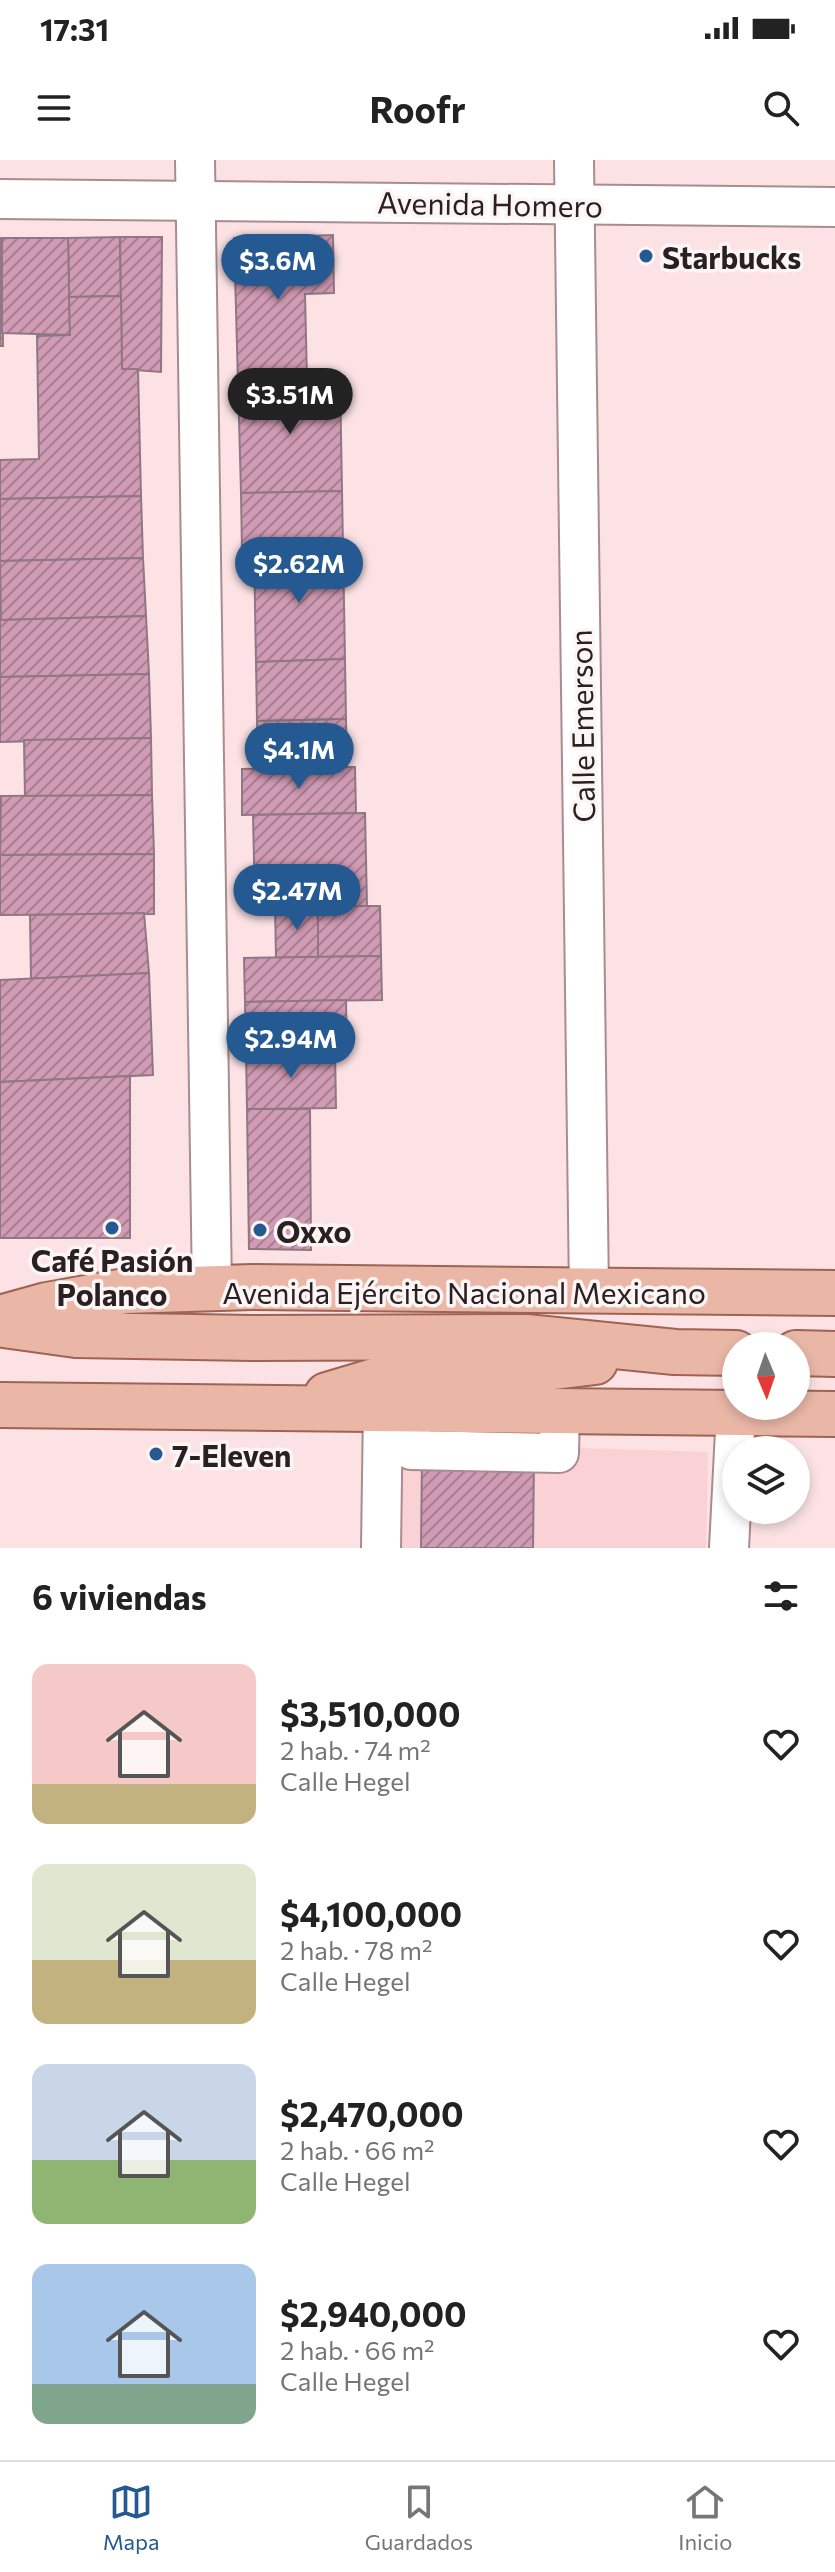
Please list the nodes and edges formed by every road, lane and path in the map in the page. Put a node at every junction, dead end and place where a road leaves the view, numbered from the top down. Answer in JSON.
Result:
{"nodes":[{"id":1,"x":195,"y":160,"type":"edge"},
{"id":2,"x":574,"y":160,"type":"edge"},
{"id":3,"x":0,"y":199,"type":"edge"},
{"id":4,"x":195,"y":200,"type":"junction"},
{"id":5,"x":574,"y":204,"type":"junction"},
{"id":6,"x":835,"y":207,"type":"edge"},
{"id":7,"x":212,"y":1290,"type":"junction"},
{"id":8,"x":589,"y":1292,"type":"junction"},
{"id":9,"x":835,"y":1293,"type":"edge"},
{"id":10,"x":0,"y":1318,"type":"edge"},
{"id":11,"x":0,"y":1325,"type":"edge"},
{"id":12,"x":178,"y":1336,"type":"junction"},
{"id":13,"x":0,"y":1347,"type":"edge"},
{"id":14,"x":675,"y":1352,"type":"junction"},
{"id":15,"x":722,"y":1353,"type":"edge"},
{"id":16,"x":810,"y":1353,"type":"edge"},
{"id":17,"x":835,"y":1354,"type":"edge"},
{"id":18,"x":0,"y":1405,"type":"edge"},
{"id":19,"x":287,"y":1407,"type":"junction"},
{"id":20,"x":397,"y":1408,"type":"junction"},
{"id":21,"x":722,"y":1412,"type":"edge"},
{"id":22,"x":810,"y":1413,"type":"edge"},
{"id":23,"x":835,"y":1414,"type":"edge"},
{"id":24,"x":736,"y":1420,"type":"edge"},
{"id":25,"x":381,"y":1548,"type":"edge"},
{"id":26,"x":729,"y":1548,"type":"edge"}],
"edges":[{"from":1,"to":4,"type":"street"},
{"from":2,"to":5,"type":"street","name":"Calle Emerson"},
{"from":3,"to":4,"type":"street","name":"Avenida Homero"},
{"from":4,"to":5,"type":"street","name":"Avenida Homero"},
{"from":4,"to":7,"type":"street"},
{"from":5,"to":6,"type":"street","name":"Avenida Homero"},
{"from":5,"to":8,"type":"street","name":"Calle Emerson"},
{"from":7,"to":8,"type":"main road","name":"Avenida Ejército Nacional Mexicano"},
{"from":7,"to":10,"type":"main road","name":"Avenida Ejército Nacional Mexicano"},
{"from":8,"to":9,"type":"main road","name":"Avenida Ejército Nacional Mexicano"},
{"from":11,"to":12,"type":"main road","name":"Avenida Ejército Nacional Mexicano"},
{"from":12,"to":13,"type":"main road"},
{"from":12,"to":14,"type":"main road","name":"Avenida Ejército Nacional Mexicano"},
{"from":14,"to":15,"type":"main road","name":"Avenida Ejército Nacional Mexicano"},
{"from":14,"to":19,"type":"main road"},
{"from":16,"to":17,"type":"main road"},
{"from":18,"to":19,"type":"main road"},
{"from":19,"to":20,"type":"main road"},
{"from":20,"to":21,"type":"main road"},
{"from":20,"to":25,"type":"street"},
{"from":22,"to":23,"type":"main road"},
{"from":24,"to":26,"type":"street"}]}
